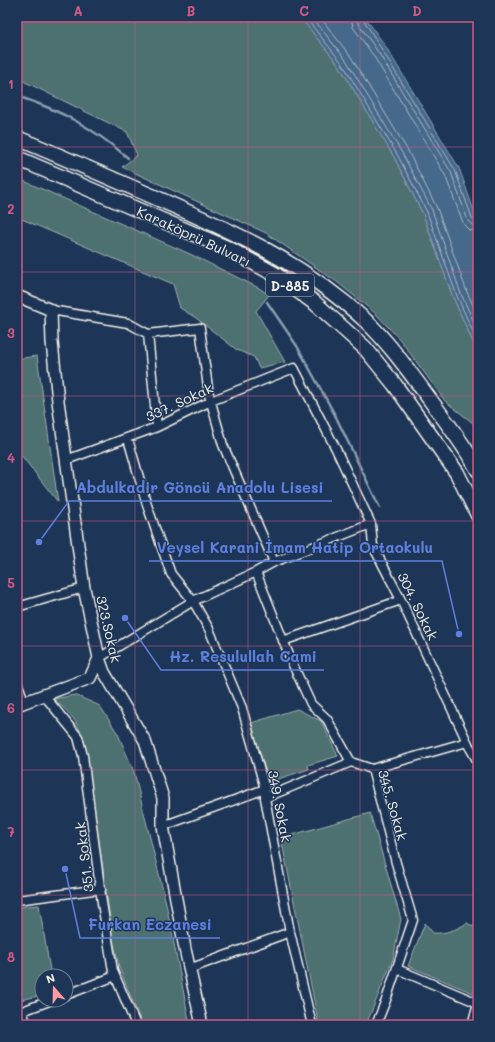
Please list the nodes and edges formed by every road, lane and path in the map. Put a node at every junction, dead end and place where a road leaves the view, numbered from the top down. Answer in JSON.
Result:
{"nodes":[{"id":1,"x":17,"y":138,"type":"edge"},
{"id":2,"x":17,"y":158,"type":"edge"},
{"id":3,"x":17,"y":296,"type":"edge"},
{"id":4,"x":52,"y":310,"type":"junction"},
{"id":5,"x":148,"y":334,"type":"junction"},
{"id":6,"x":297,"y":375,"type":"joint"},
{"id":7,"x":211,"y":401,"type":"junction"},
{"id":8,"x":157,"y":427,"type":"junction"},
{"id":9,"x":128,"y":439,"type":"junction"},
{"id":10,"x":66,"y":460,"type":"junction"},
{"id":11,"x":478,"y":470,"type":"edge"},
{"id":12,"x":478,"y":515,"type":"edge"},
{"id":13,"x":371,"y":524,"type":"junction"},
{"id":14,"x":274,"y":562,"type":"junction"},
{"id":15,"x":256,"y":572,"type":"junction"},
{"id":16,"x":84,"y":588,"type":"junction"},
{"id":17,"x":401,"y":600,"type":"junction"},
{"id":18,"x":193,"y":601,"type":"junction"},
{"id":19,"x":17,"y":607,"type":"edge"},
{"id":20,"x":284,"y":641,"type":"junction"},
{"id":21,"x":99,"y":658,"type":"junction"},
{"id":22,"x":17,"y":682,"type":"edge"},
{"id":23,"x":43,"y":694,"type":"junction"},
{"id":24,"x":21,"y":703,"type":"edge"},
{"id":25,"x":467,"y":742,"type":"junction"},
{"id":26,"x":351,"y":762,"type":"junction"},
{"id":27,"x":478,"y":762,"type":"edge"},
{"id":28,"x":372,"y":769,"type":"junction"},
{"id":29,"x":265,"y":794,"type":"junction"},
{"id":30,"x":163,"y":826,"type":"junction"},
{"id":31,"x":101,"y":889,"type":"junction"},
{"id":32,"x":17,"y":900,"type":"edge"},
{"id":33,"x":290,"y":932,"type":"junction"},
{"id":34,"x":189,"y":969,"type":"junction"},
{"id":35,"x":397,"y":969,"type":"junction"},
{"id":36,"x":115,"y":976,"type":"junction"},
{"id":37,"x":74,"y":992,"type":"edge"},
{"id":38,"x":478,"y":1003,"type":"edge"},
{"id":39,"x":34,"y":1007,"type":"edge"},
{"id":40,"x":19,"y":1012,"type":"edge"},
{"id":41,"x":27,"y":1025,"type":"edge"},
{"id":42,"x":136,"y":1025,"type":"edge"},
{"id":43,"x":202,"y":1025,"type":"edge"},
{"id":44,"x":312,"y":1025,"type":"edge"},
{"id":45,"x":376,"y":1025,"type":"edge"},
{"id":46,"x":472,"y":1025,"type":"edge"}],
"edges":[{"from":1,"to":11,"type":"highway","name":"Karaköprü Bulvarı","number":"D-885"},
{"from":2,"to":12,"type":"highway","name":"Karaköprü Bulvarı","number":"D-885"},
{"from":3,"to":4,"type":"street"},
{"from":4,"to":5,"type":"street"},
{"from":4,"to":10,"type":"street","name":"323.Sokak"},
{"from":5,"to":7,"type":"street"},
{"from":5,"to":8,"type":"street"},
{"from":6,"to":7,"type":"street","name":"337. Sokak"},
{"from":6,"to":13,"type":"street","name":"304. Sokak"},
{"from":7,"to":8,"type":"street","name":"337. Sokak"},
{"from":7,"to":14,"type":"street"},
{"from":8,"to":9,"type":"street","name":"337. Sokak"},
{"from":9,"to":10,"type":"street","name":"337. Sokak"},
{"from":9,"to":18,"type":"street","name":"349. Sokak"},
{"from":10,"to":16,"type":"street","name":"323.Sokak"},
{"from":13,"to":14,"type":"street"},
{"from":13,"to":17,"type":"street","name":"304. Sokak"},
{"from":14,"to":15,"type":"street"},
{"from":15,"to":18,"type":"street"},
{"from":15,"to":20,"type":"street"},
{"from":16,"to":19,"type":"street"},
{"from":16,"to":21,"type":"street","name":"323.Sokak"},
{"from":17,"to":20,"type":"street"},
{"from":17,"to":25,"type":"street","name":"304. Sokak"},
{"from":18,"to":21,"type":"street"},
{"from":18,"to":29,"type":"street","name":"349. Sokak"},
{"from":20,"to":26,"type":"street"},
{"from":21,"to":23,"type":"street"},
{"from":21,"to":30,"type":"street","name":"323.Sokak"},
{"from":22,"to":24,"type":"street"},
{"from":23,"to":24,"type":"street"},
{"from":23,"to":31,"type":"street","name":"351. Sokak"},
{"from":25,"to":27,"type":"street","name":"304. Sokak"},
{"from":25,"to":28,"type":"street"},
{"from":26,"to":28,"type":"street","name":"345. Sokak"},
{"from":26,"to":29,"type":"street"},
{"from":28,"to":35,"type":"street","name":"345. Sokak"},
{"from":29,"to":30,"type":"street"},
{"from":29,"to":33,"type":"street","name":"349. Sokak"},
{"from":30,"to":34,"type":"street","name":"323.Sokak"},
{"from":31,"to":32,"type":"street"},
{"from":31,"to":36,"type":"street","name":"351. Sokak"},
{"from":33,"to":34,"type":"street"},
{"from":33,"to":44,"type":"street","name":"349. Sokak"},
{"from":34,"to":43,"type":"street","name":"323.Sokak"},
{"from":35,"to":38,"type":"street"},
{"from":35,"to":45,"type":"street","name":"345. Sokak"},
{"from":36,"to":37,"type":"street"},
{"from":36,"to":42,"type":"street","name":"351. Sokak"},
{"from":38,"to":46,"type":"street"},
{"from":39,"to":40,"type":"street"},
{"from":40,"to":41,"type":"street"}]}
